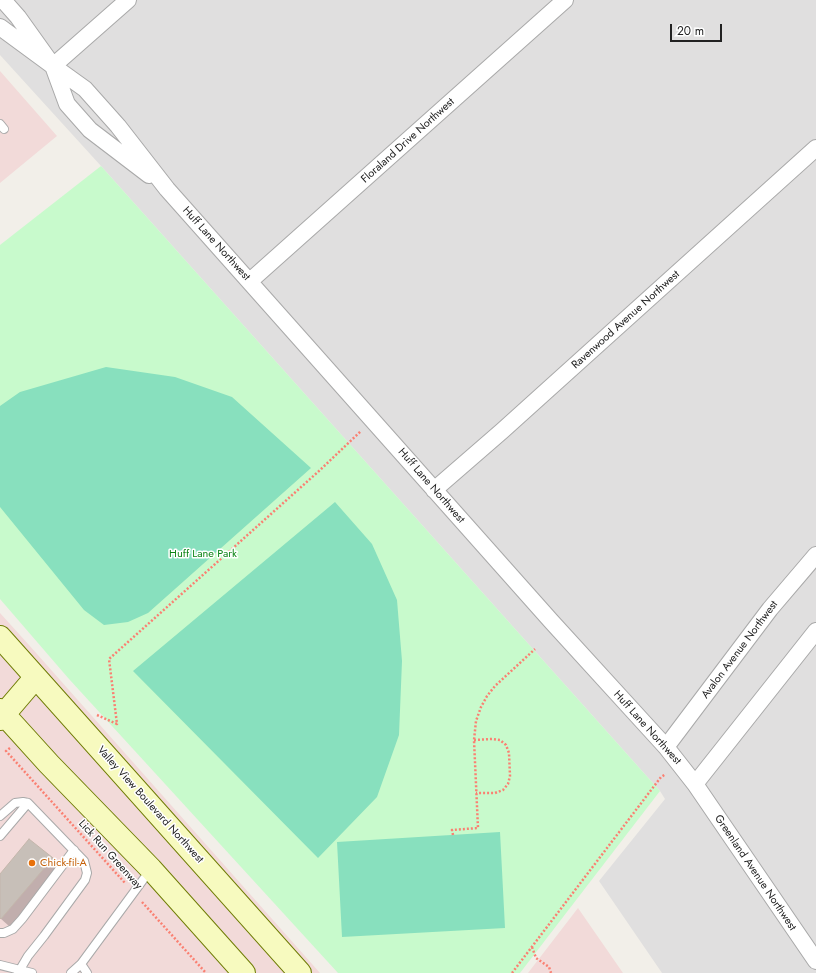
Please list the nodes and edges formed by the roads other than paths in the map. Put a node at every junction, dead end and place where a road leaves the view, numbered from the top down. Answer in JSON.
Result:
{"nodes":[{"id":1,"x":3,"y":0,"type":"edge"},
{"id":2,"x":128,"y":0,"type":"edge"},
{"id":3,"x":565,"y":0,"type":"edge"},
{"id":4,"x":0,"y":27,"type":"edge"},
{"id":5,"x":53,"y":66,"type":"junction"},
{"id":6,"x":816,"y":148,"type":"edge"},
{"id":7,"x":167,"y":189,"type":"junction"},
{"id":8,"x":250,"y":281,"type":"junction"},
{"id":9,"x":434,"y":490,"type":"junction"},
{"id":10,"x":816,"y":555,"type":"edge"},
{"id":11,"x":816,"y":631,"type":"edge"},
{"id":12,"x":0,"y":637,"type":"edge"},
{"id":13,"x":36,"y":678,"type":"junction"},
{"id":14,"x":1,"y":711,"type":"edge"},
{"id":15,"x":666,"y":747,"type":"junction"},
{"id":16,"x":695,"y":784,"type":"junction"},
{"id":17,"x":28,"y":803,"type":"junction"},
{"id":18,"x":0,"y":816,"type":"edge"},
{"id":19,"x":0,"y":836,"type":"edge"},
{"id":20,"x":74,"y":850,"type":"junction"},
{"id":21,"x":151,"y":869,"type":"junction"},
{"id":22,"x":0,"y":932,"type":"edge"},
{"id":23,"x":816,"y":961,"type":"edge"},
{"id":24,"x":81,"y":964,"type":"junction"},
{"id":25,"x":0,"y":965,"type":"edge"},
{"id":26,"x":19,"y":971,"type":"edge"},
{"id":27,"x":32,"y":973,"type":"edge"},
{"id":28,"x":71,"y":973,"type":"edge"},
{"id":29,"x":87,"y":973,"type":"edge"},
{"id":30,"x":244,"y":973,"type":"edge"},
{"id":31,"x":300,"y":973,"type":"edge"}],
"edges":[{"from":1,"to":5,"type":"street","name":"Huff Lane Northwest"},
{"from":2,"to":5,"type":"street"},
{"from":3,"to":8,"type":"street","name":"Floraland Drive Northwest"},
{"from":4,"to":5,"type":"street","name":"Huff Lane Northwest"},
{"from":5,"to":7,"type":"street","name":"Huff Lane Northwest"},
{"from":5,"to":7,"type":"street","name":"Huff Lane Northwest"},
{"from":6,"to":9,"type":"street","name":"Ravenwood Avenue Northwest"},
{"from":7,"to":8,"type":"street","name":"Huff Lane Northwest"},
{"from":8,"to":9,"type":"street","name":"Huff Lane Northwest"},
{"from":9,"to":15,"type":"street","name":"Huff Lane Northwest"},
{"from":10,"to":15,"type":"street","name":"Avalon Avenue Northwest"},
{"from":11,"to":16,"type":"street"},
{"from":12,"to":13,"type":"main road","name":"Valley View Boulevard Northwest"},
{"from":13,"to":14,"type":"main road"},
{"from":13,"to":31,"type":"main road","name":"Valley View Boulevard Northwest"},
{"from":14,"to":21,"type":"main road"},
{"from":15,"to":16,"type":"street","name":"Huff Lane Northwest"},
{"from":16,"to":23,"type":"street","name":"Greenland Avenue Northwest"},
{"from":17,"to":18,"type":"lane"},
{"from":17,"to":19,"type":"lane"},
{"from":17,"to":20,"type":"lane"},
{"from":20,"to":22,"type":"lane"},
{"from":20,"to":26,"type":"lane"},
{"from":21,"to":24,"type":"lane"},
{"from":21,"to":30,"type":"main road"},
{"from":24,"to":28,"type":"lane"},
{"from":24,"to":29,"type":"lane"},
{"from":25,"to":26,"type":"lane"},
{"from":26,"to":27,"type":"lane"}]}
